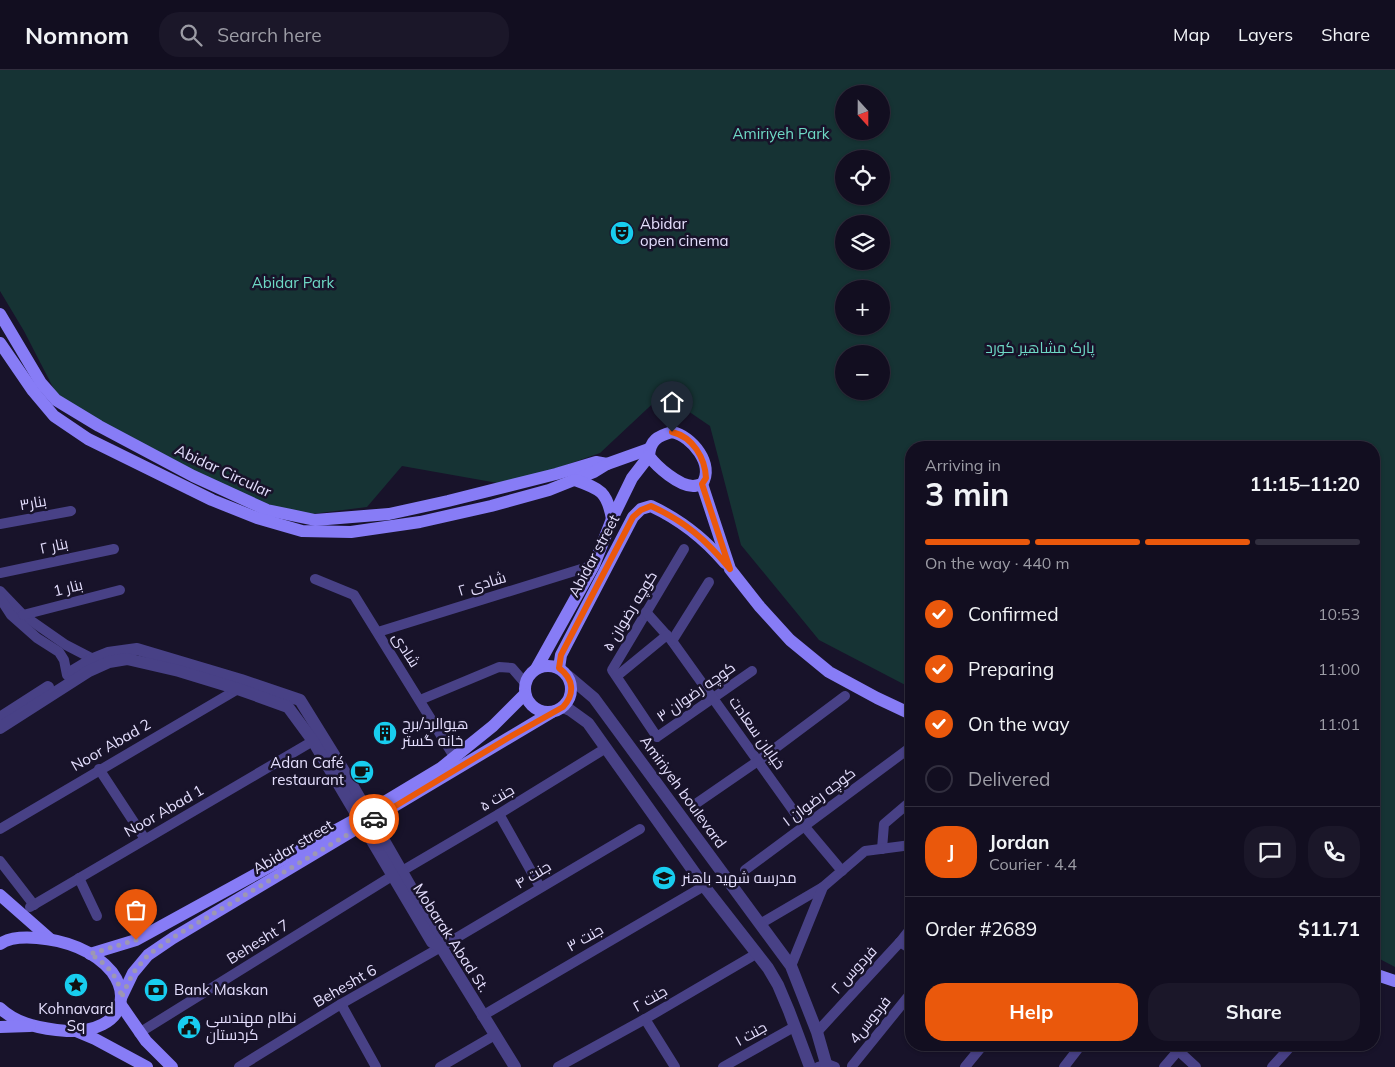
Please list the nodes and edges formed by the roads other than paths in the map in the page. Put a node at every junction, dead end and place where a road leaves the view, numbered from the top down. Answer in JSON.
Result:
{"nodes":[{"id":1,"x":0,"y":314,"type":"edge"},
{"id":2,"x":0,"y":343,"type":"edge"},
{"id":3,"x":649,"y":453,"type":"junction"},
{"id":4,"x":607,"y":464,"type":"junction"},
{"id":5,"x":575,"y":480,"type":"junction"},
{"id":6,"x":702,"y":484,"type":"junction"},
{"id":7,"x":71,"y":511,"type":"dead end"},
{"id":8,"x":612,"y":519,"type":"junction"},
{"id":9,"x":0,"y":524,"type":"edge"},
{"id":10,"x":114,"y":549,"type":"dead end"},
{"id":11,"x":684,"y":549,"type":"dead end"},
{"id":12,"x":594,"y":565,"type":"junction"},
{"id":13,"x":730,"y":569,"type":"junction"},
{"id":14,"x":0,"y":573,"type":"edge"},
{"id":15,"x":315,"y":579,"type":"dead end"},
{"id":16,"x":709,"y":582,"type":"dead end"},
{"id":17,"x":120,"y":590,"type":"dead end"},
{"id":18,"x":0,"y":591,"type":"edge"},
{"id":19,"x":0,"y":598,"type":"edge"},
{"id":20,"x":646,"y":612,"type":"junction"},
{"id":21,"x":23,"y":615,"type":"junction"},
{"id":22,"x":378,"y":632,"type":"junction"},
{"id":23,"x":669,"y":638,"type":"junction"},
{"id":24,"x":93,"y":659,"type":"junction"},
{"id":25,"x":536,"y":669,"type":"junction"},
{"id":26,"x":752,"y":671,"type":"dead end"},
{"id":27,"x":563,"y":672,"type":"junction"},
{"id":28,"x":67,"y":675,"type":"junction"},
{"id":29,"x":616,"y":676,"type":"junction"},
{"id":30,"x":525,"y":688,"type":"junction"},
{"id":31,"x":238,"y":689,"type":"junction"},
{"id":32,"x":845,"y":696,"type":"dead end"},
{"id":33,"x":714,"y":699,"type":"junction"},
{"id":34,"x":420,"y":700,"type":"junction"},
{"id":35,"x":558,"y":710,"type":"junction"},
{"id":36,"x":905,"y":711,"type":"edge"},
{"id":37,"x":0,"y":718,"type":"edge"},
{"id":38,"x":0,"y":728,"type":"edge"},
{"id":39,"x":657,"y":737,"type":"joint"},
{"id":40,"x":313,"y":741,"type":"junction"},
{"id":41,"x":606,"y":748,"type":"junction"},
{"id":42,"x":905,"y":752,"type":"edge"},
{"id":43,"x":455,"y":758,"type":"junction"},
{"id":44,"x":758,"y":761,"type":"junction"},
{"id":45,"x":100,"y":769,"type":"junction"},
{"id":46,"x":694,"y":805,"type":"dead end"},
{"id":47,"x":905,"y":806,"type":"edge"},
{"id":48,"x":499,"y":814,"type":"junction"},
{"id":49,"x":365,"y":819,"type":"junction"},
{"id":50,"x":805,"y":827,"type":"junction"},
{"id":51,"x":0,"y":829,"type":"edge"},
{"id":52,"x":640,"y":829,"type":"dead end"},
{"id":53,"x":145,"y":840,"type":"junction"},
{"id":54,"x":905,"y":846,"type":"edge"},
{"id":55,"x":882,"y":849,"type":"junction"},
{"id":56,"x":0,"y":861,"type":"edge"},
{"id":57,"x":744,"y":870,"type":"dead end"},
{"id":58,"x":842,"y":871,"type":"junction"},
{"id":59,"x":397,"y":874,"type":"junction"},
{"id":60,"x":78,"y":878,"type":"junction"},
{"id":61,"x":704,"y":886,"type":"junction"},
{"id":62,"x":540,"y":887,"type":"junction"},
{"id":63,"x":823,"y":887,"type":"junction"},
{"id":64,"x":0,"y":895,"type":"edge"},
{"id":65,"x":97,"y":916,"type":"dead end"},
{"id":66,"x":760,"y":924,"type":"junction"},
{"id":67,"x":905,"y":936,"type":"edge"},
{"id":68,"x":50,"y":939,"type":"junction"},
{"id":69,"x":900,"y":942,"type":"junction"},
{"id":70,"x":0,"y":944,"type":"edge"},
{"id":71,"x":905,"y":945,"type":"edge"},
{"id":72,"x":441,"y":947,"type":"junction"},
{"id":73,"x":90,"y":954,"type":"junction"},
{"id":74,"x":756,"y":954,"type":"junction"},
{"id":75,"x":791,"y":966,"type":"junction"},
{"id":76,"x":1380,"y":976,"type":"edge"},
{"id":77,"x":1395,"y":981,"type":"edge"},
{"id":78,"x":905,"y":1000,"type":"edge"},
{"id":79,"x":121,"y":1001,"type":"junction"},
{"id":80,"x":341,"y":1004,"type":"junction"},
{"id":81,"x":0,"y":1008,"type":"edge"},
{"id":82,"x":482,"y":1016,"type":"junction"},
{"id":83,"x":645,"y":1019,"type":"junction"},
{"id":84,"x":34,"y":1026,"type":"junction"},
{"id":85,"x":0,"y":1027,"type":"edge"},
{"id":86,"x":794,"y":1027,"type":"junction"},
{"id":87,"x":76,"y":1031,"type":"junction"},
{"id":88,"x":139,"y":1032,"type":"junction"},
{"id":89,"x":817,"y":1032,"type":"junction"},
{"id":90,"x":495,"y":1035,"type":"junction"},
{"id":91,"x":978,"y":1051,"type":"edge"},
{"id":92,"x":1076,"y":1051,"type":"edge"},
{"id":93,"x":1174,"y":1051,"type":"edge"},
{"id":94,"x":1181,"y":1051,"type":"edge"},
{"id":95,"x":1287,"y":1051,"type":"edge"},
{"id":96,"x":158,"y":1054,"type":"junction"},
{"id":97,"x":145,"y":1066,"type":"edge"},
{"id":98,"x":827,"y":1066,"type":"edge"},
{"id":99,"x":852,"y":1066,"type":"dead end"},
{"id":100,"x":172,"y":1067,"type":"edge"},
{"id":101,"x":239,"y":1067,"type":"edge"},
{"id":102,"x":376,"y":1067,"type":"edge"},
{"id":103,"x":440,"y":1067,"type":"edge"},
{"id":104,"x":515,"y":1067,"type":"edge"},
{"id":105,"x":558,"y":1067,"type":"edge"},
{"id":106,"x":675,"y":1067,"type":"edge"},
{"id":107,"x":723,"y":1067,"type":"edge"},
{"id":108,"x":810,"y":1067,"type":"edge"},
{"id":109,"x":965,"y":1067,"type":"edge"},
{"id":110,"x":1064,"y":1067,"type":"edge"},
{"id":111,"x":1164,"y":1067,"type":"edge"},
{"id":112,"x":1196,"y":1067,"type":"edge"},
{"id":113,"x":1272,"y":1067,"type":"edge"}],
"edges":[{"from":1,"to":4,"type":"main road","name":"Abidar Circular"},
{"from":2,"to":5,"type":"main road","name":"Abidar Circular"},
{"from":3,"to":4,"type":"main road","name":"Abidar Circular"},
{"from":3,"to":6,"type":"main road"},
{"from":3,"to":6,"type":"main road"},
{"from":3,"to":8,"type":"main road","name":"Abidar street"},
{"from":4,"to":5,"type":"main road","name":"Abidar Circular"},
{"from":5,"to":8,"type":"main road"},
{"from":6,"to":13,"type":"main road"},
{"from":7,"to":9,"type":"street","name":"بنار۳"},
{"from":8,"to":12,"type":"main road","name":"Abidar street"},
{"from":10,"to":14,"type":"street","name":"بنار ۲"},
{"from":11,"to":20,"type":"street","name":"کوچه رضوان ۵"},
{"from":12,"to":22,"type":"street","name":"شادی ۲"},
{"from":12,"to":25,"type":"main road","name":"Abidar street"},
{"from":13,"to":27,"type":"main road","name":"Abidar street"},
{"from":13,"to":36,"type":"main road"},
{"from":15,"to":22,"type":"street","name":"شادی"},
{"from":16,"to":23,"type":"street"},
{"from":17,"to":21,"type":"street","name":"بنار 1"},
{"from":18,"to":21,"type":"street"},
{"from":19,"to":28,"type":"street"},
{"from":20,"to":23,"type":"street","name":"خیابان سعادت"},
{"from":20,"to":29,"type":"street","name":"کوچه رضوان ۵"},
{"from":21,"to":24,"type":"street"},
{"from":22,"to":34,"type":"street","name":"شادی"},
{"from":23,"to":29,"type":"street"},
{"from":23,"to":33,"type":"street","name":"خیابان سعادت"},
{"from":24,"to":28,"type":"street"},
{"from":24,"to":49,"type":"street"},
{"from":25,"to":27,"type":"main road"},
{"from":25,"to":30,"type":"main road"},
{"from":26,"to":33,"type":"street","name":"کوچه رضوان ۳"},
{"from":27,"to":35,"type":"main road"},
{"from":27,"to":66,"type":"street","name":"Amiriyeh boulevard"},
{"from":28,"to":37,"type":"street"},
{"from":29,"to":39,"type":"street","name":"کوچه رضوان ۵"},
{"from":30,"to":34,"type":"street"},
{"from":30,"to":35,"type":"main road"},
{"from":30,"to":43,"type":"main road","name":"Abidar street"},
{"from":31,"to":38,"type":"street"},
{"from":31,"to":40,"type":"street"},
{"from":31,"to":45,"type":"street","name":"Noor Abad 2"},
{"from":32,"to":44,"type":"street"},
{"from":33,"to":39,"type":"street","name":"کوچه رضوان ۳"},
{"from":33,"to":44,"type":"street","name":"خیابان سعادت"},
{"from":34,"to":43,"type":"street","name":"شادی"},
{"from":35,"to":41,"type":"street"},
{"from":35,"to":49,"type":"main road","name":"Abidar street"},
{"from":40,"to":49,"type":"street"},
{"from":40,"to":53,"type":"street","name":"Noor Abad 1"},
{"from":41,"to":48,"type":"street","name":"جنت ۵"},
{"from":41,"to":61,"type":"street"},
{"from":42,"to":50,"type":"street","name":"کوچه رضوان ۱"},
{"from":43,"to":49,"type":"main road","name":"Abidar street"},
{"from":44,"to":46,"type":"street"},
{"from":44,"to":50,"type":"street","name":"خیابان سعادت"},
{"from":45,"to":51,"type":"street","name":"Noor Abad 2"},
{"from":45,"to":53,"type":"street"},
{"from":47,"to":55,"type":"street"},
{"from":48,"to":59,"type":"street","name":"جنت ۵"},
{"from":48,"to":62,"type":"street"},
{"from":49,"to":59,"type":"street","name":"Mobarak Abad St."},
{"from":49,"to":73,"type":"main road","name":"Abidar street"},
{"from":49,"to":79,"type":"main road","name":"Abidar street"},
{"from":50,"to":57,"type":"street","name":"کوچه رضوان ۱"},
{"from":50,"to":58,"type":"street","name":"خیابان سعادت"},
{"from":52,"to":62,"type":"street","name":"جنت ۴"},
{"from":53,"to":60,"type":"street","name":"Noor Abad 1"},
{"from":54,"to":55,"type":"street"},
{"from":55,"to":58,"type":"street"},
{"from":56,"to":60,"type":"street","name":"Noor Abad 1"},
{"from":58,"to":63,"type":"street"},
{"from":59,"to":72,"type":"street","name":"Mobarak Abad St."},
{"from":59,"to":88,"type":"street","name":"Behesht 7"},
{"from":60,"to":65,"type":"street"},
{"from":61,"to":74,"type":"street"},
{"from":61,"to":82,"type":"street","name":"جنت ۳"},
{"from":62,"to":72,"type":"street","name":"جنت ۴"},
{"from":63,"to":66,"type":"street"},
{"from":63,"to":75,"type":"street"},
{"from":64,"to":68,"type":"main road"},
{"from":66,"to":75,"type":"street","name":"Amiriyeh boulevard"},
{"from":67,"to":69,"type":"street","name":"فردوس ۲"},
{"from":68,"to":70,"type":"main road"},
{"from":68,"to":73,"type":"main road"},
{"from":69,"to":71,"type":"street"},
{"from":69,"to":89,"type":"street","name":"فردوس ۲"},
{"from":72,"to":80,"type":"street","name":"Behesht 6"},
{"from":72,"to":82,"type":"street","name":"Mobarak Abad St."},
{"from":73,"to":79,"type":"main road"},
{"from":74,"to":83,"type":"street","name":"جنت ۲"},
{"from":74,"to":86,"type":"street"},
{"from":75,"to":89,"type":"street","name":"Amiriyeh boulevard"},
{"from":76,"to":77,"type":"main road"},
{"from":78,"to":99,"type":"street","name":"فردوس4"},
{"from":79,"to":87,"type":"main road","name":"Abidar street"},
{"from":79,"to":88,"type":"main road"},
{"from":80,"to":101,"type":"street","name":"Behesht 6"},
{"from":80,"to":102,"type":"street"},
{"from":81,"to":84,"type":"main road"},
{"from":82,"to":90,"type":"street","name":"Mobarak Abad St."},
{"from":83,"to":105,"type":"street","name":"جنت ۲"},
{"from":83,"to":106,"type":"street"},
{"from":84,"to":85,"type":"main road"},
{"from":84,"to":87,"type":"main road"},
{"from":86,"to":107,"type":"street","name":"جنت ۱"},
{"from":86,"to":108,"type":"street"},
{"from":87,"to":97,"type":"main road"},
{"from":88,"to":96,"type":"main road"},
{"from":89,"to":98,"type":"street","name":"Amiriyeh boulevard"},
{"from":90,"to":103,"type":"street"},
{"from":90,"to":104,"type":"street","name":"Mobarak Abad St."},
{"from":91,"to":109,"type":"street"},
{"from":92,"to":110,"type":"street"},
{"from":93,"to":111,"type":"street"},
{"from":94,"to":112,"type":"street"},
{"from":95,"to":113,"type":"street"},
{"from":96,"to":97,"type":"main road"},
{"from":96,"to":100,"type":"main road"}]}
